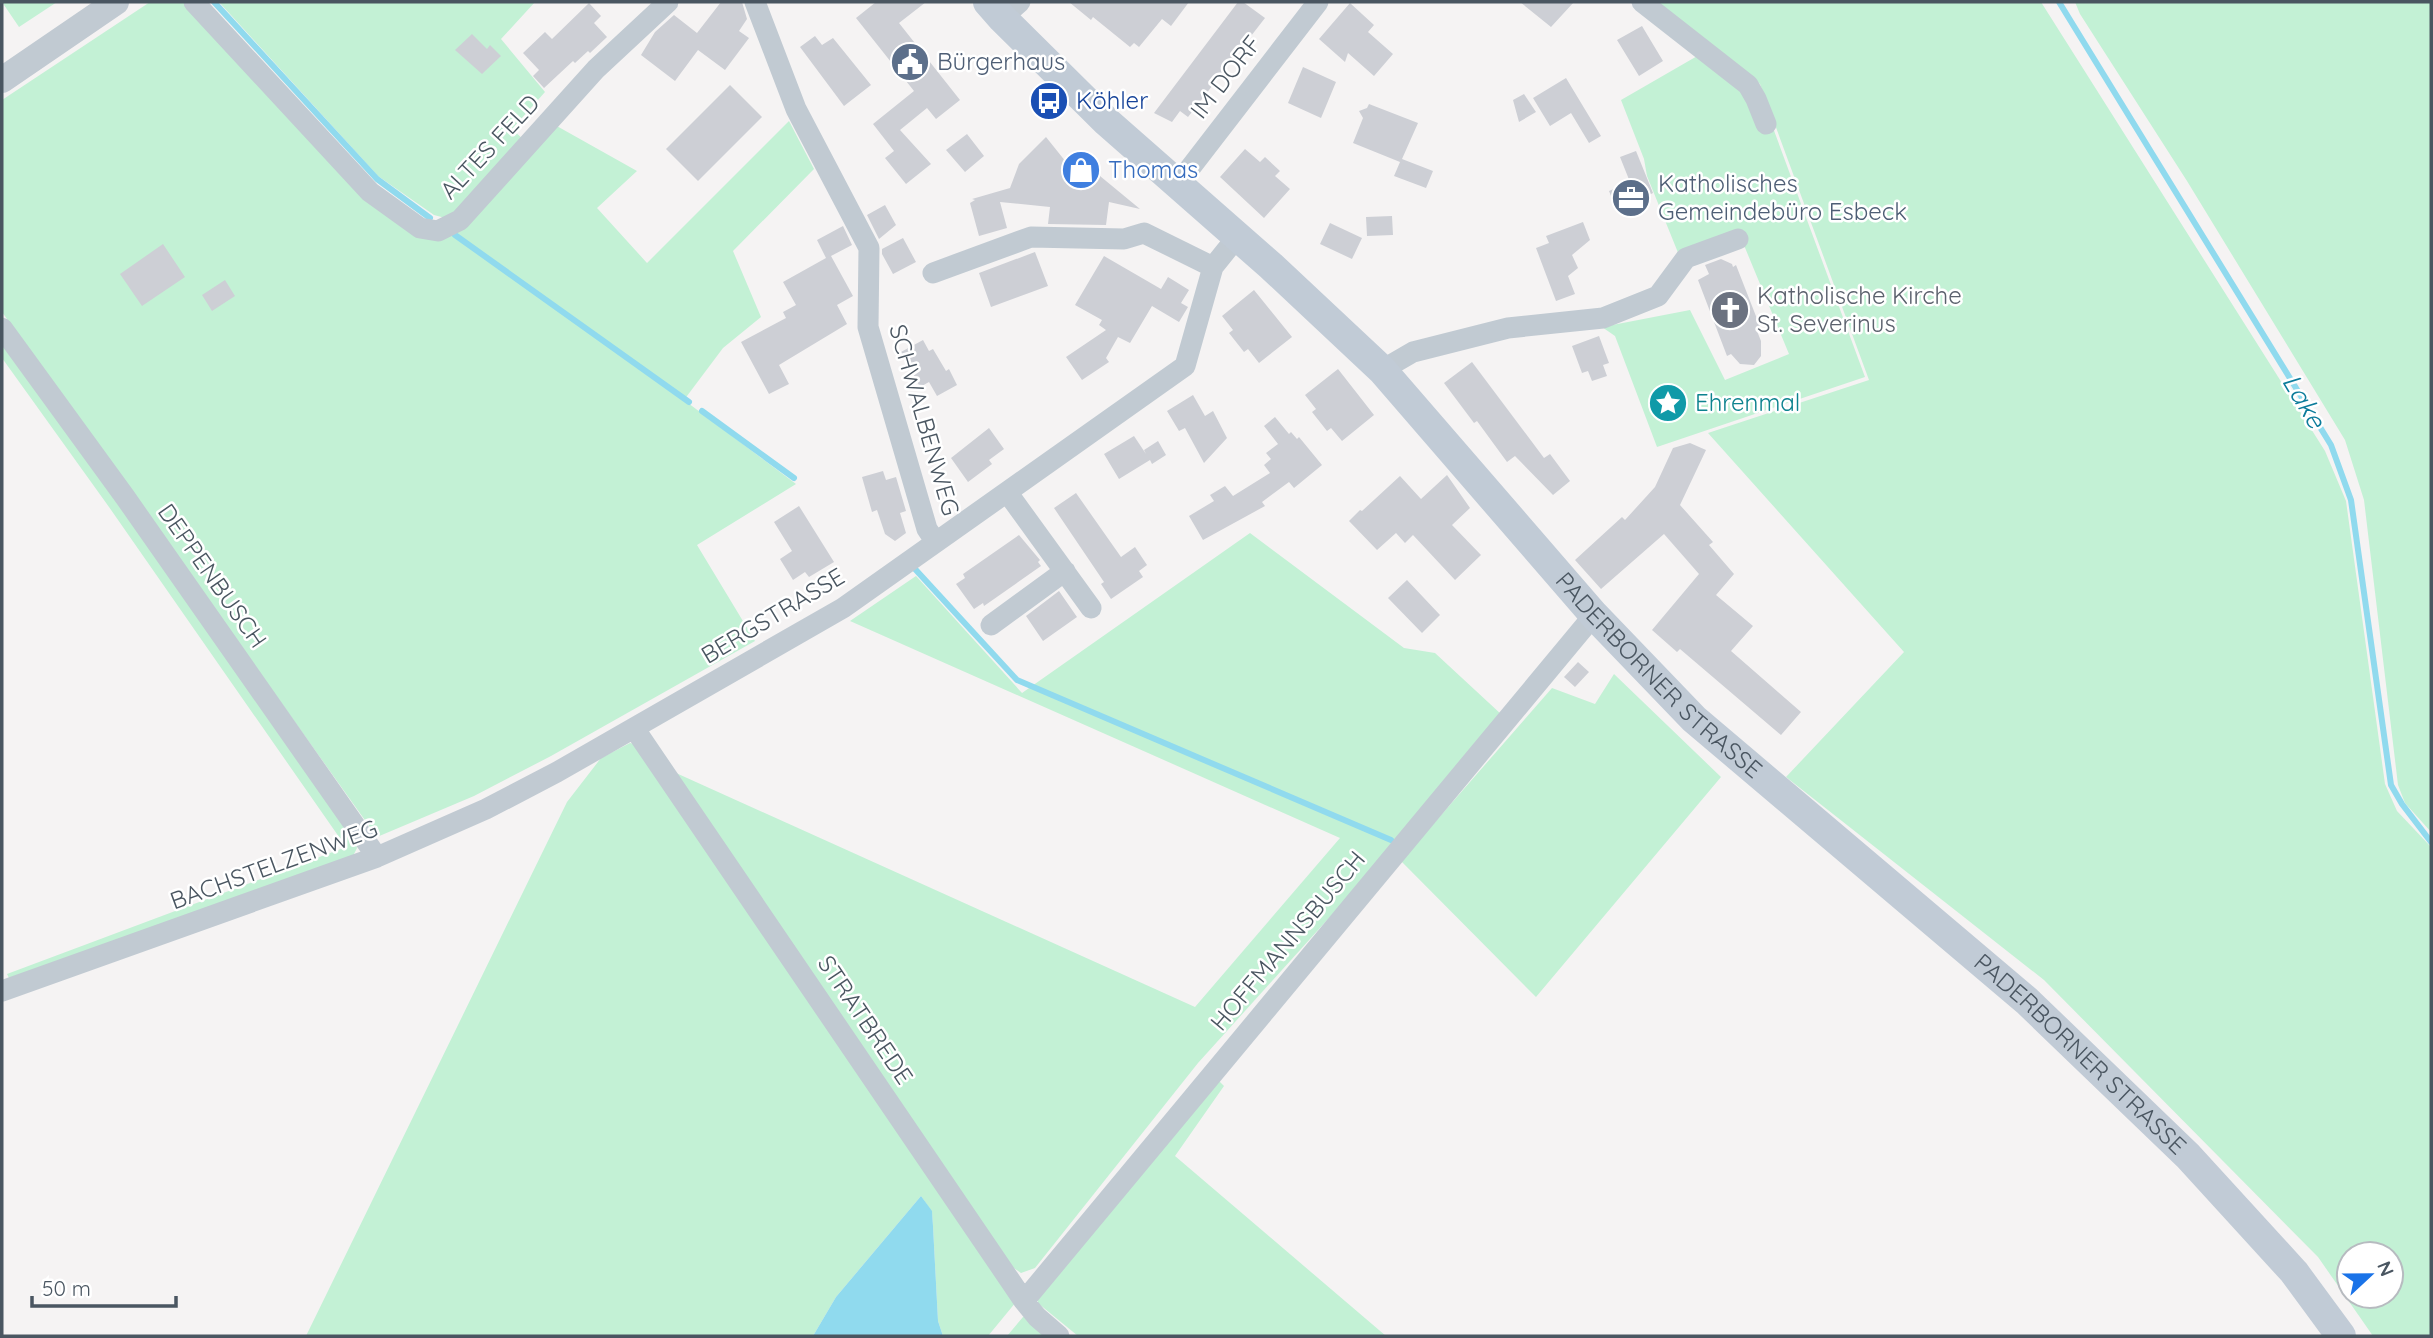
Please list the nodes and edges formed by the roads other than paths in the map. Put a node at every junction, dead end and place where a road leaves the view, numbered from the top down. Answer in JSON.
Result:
{"nodes":[{"id":1,"x":116,"y":2,"type":"edge"},
{"id":2,"x":194,"y":2,"type":"edge"},
{"id":3,"x":668,"y":2,"type":"edge"},
{"id":4,"x":755,"y":2,"type":"edge"},
{"id":5,"x":1642,"y":2,"type":"edge"},
{"id":6,"x":1307,"y":6,"type":"edge"},
{"id":7,"x":1003,"y":7,"type":"edge"},
{"id":8,"x":2,"y":80,"type":"edge"},
{"id":9,"x":1766,"y":124,"type":"dead end"},
{"id":10,"x":1177,"y":185,"type":"junction"},
{"id":11,"x":1237,"y":237,"type":"junction"},
{"id":12,"x":1738,"y":239,"type":"dead end"},
{"id":13,"x":1213,"y":267,"type":"junction"},
{"id":14,"x":933,"y":273,"type":"dead end"},
{"id":15,"x":2,"y":328,"type":"edge"},
{"id":16,"x":1382,"y":370,"type":"junction"},
{"id":17,"x":1007,"y":492,"type":"junction"},
{"id":18,"x":935,"y":541,"type":"junction"},
{"id":19,"x":1065,"y":571,"type":"junction"},
{"id":20,"x":1091,"y":608,"type":"dead end"},
{"id":21,"x":1594,"y":615,"type":"junction"},
{"id":22,"x":991,"y":625,"type":"dead end"},
{"id":23,"x":634,"y":728,"type":"junction"},
{"id":24,"x":557,"y":772,"type":"joint"},
{"id":25,"x":377,"y":857,"type":"junction"},
{"id":26,"x":2,"y":991,"type":"edge"},
{"id":27,"x":1024,"y":1301,"type":"junction"},
{"id":28,"x":1059,"y":1336,"type":"edge"},
{"id":29,"x":2341,"y":1336,"type":"edge"}],
"edges":[{"from":1,"to":8,"type":"street"},
{"from":2,"to":3,"type":"street","name":"ALTES FELD"},
{"from":4,"to":18,"type":"street","name":"SCHWALBENWEG"},
{"from":5,"to":9,"type":"street"},
{"from":6,"to":10,"type":"street","name":"IM DORF"},
{"from":7,"to":10,"type":"main road","name":"PADERBORNER STRASSE"},
{"from":10,"to":11,"type":"main road","name":"PADERBORNER STRASSE"},
{"from":11,"to":13,"type":"street","name":"BERGSTRASSE"},
{"from":11,"to":16,"type":"main road","name":"PADERBORNER STRASSE"},
{"from":12,"to":16,"type":"street"},
{"from":13,"to":14,"type":"street"},
{"from":13,"to":17,"type":"street","name":"BERGSTRASSE"},
{"from":15,"to":25,"type":"street","name":"DEPPENBUSCH"},
{"from":16,"to":21,"type":"main road","name":"PADERBORNER STRASSE"},
{"from":17,"to":18,"type":"street","name":"BERGSTRASSE"},
{"from":17,"to":19,"type":"street"},
{"from":18,"to":23,"type":"street","name":"BERGSTRASSE"},
{"from":19,"to":20,"type":"street"},
{"from":19,"to":22,"type":"street"},
{"from":21,"to":27,"type":"street","name":"HOFFMANNSBUSCH"},
{"from":21,"to":29,"type":"main road","name":"PADERBORNER STRASSE"},
{"from":23,"to":24,"type":"street","name":"BERGSTRASSE"},
{"from":23,"to":27,"type":"street","name":"STRATBREDE"},
{"from":24,"to":25,"type":"street","name":"BACHSTELZENWEG"},
{"from":25,"to":26,"type":"street","name":"BACHSTELZENWEG"},
{"from":27,"to":28,"type":"street","name":"STRATBREDE"}]}
